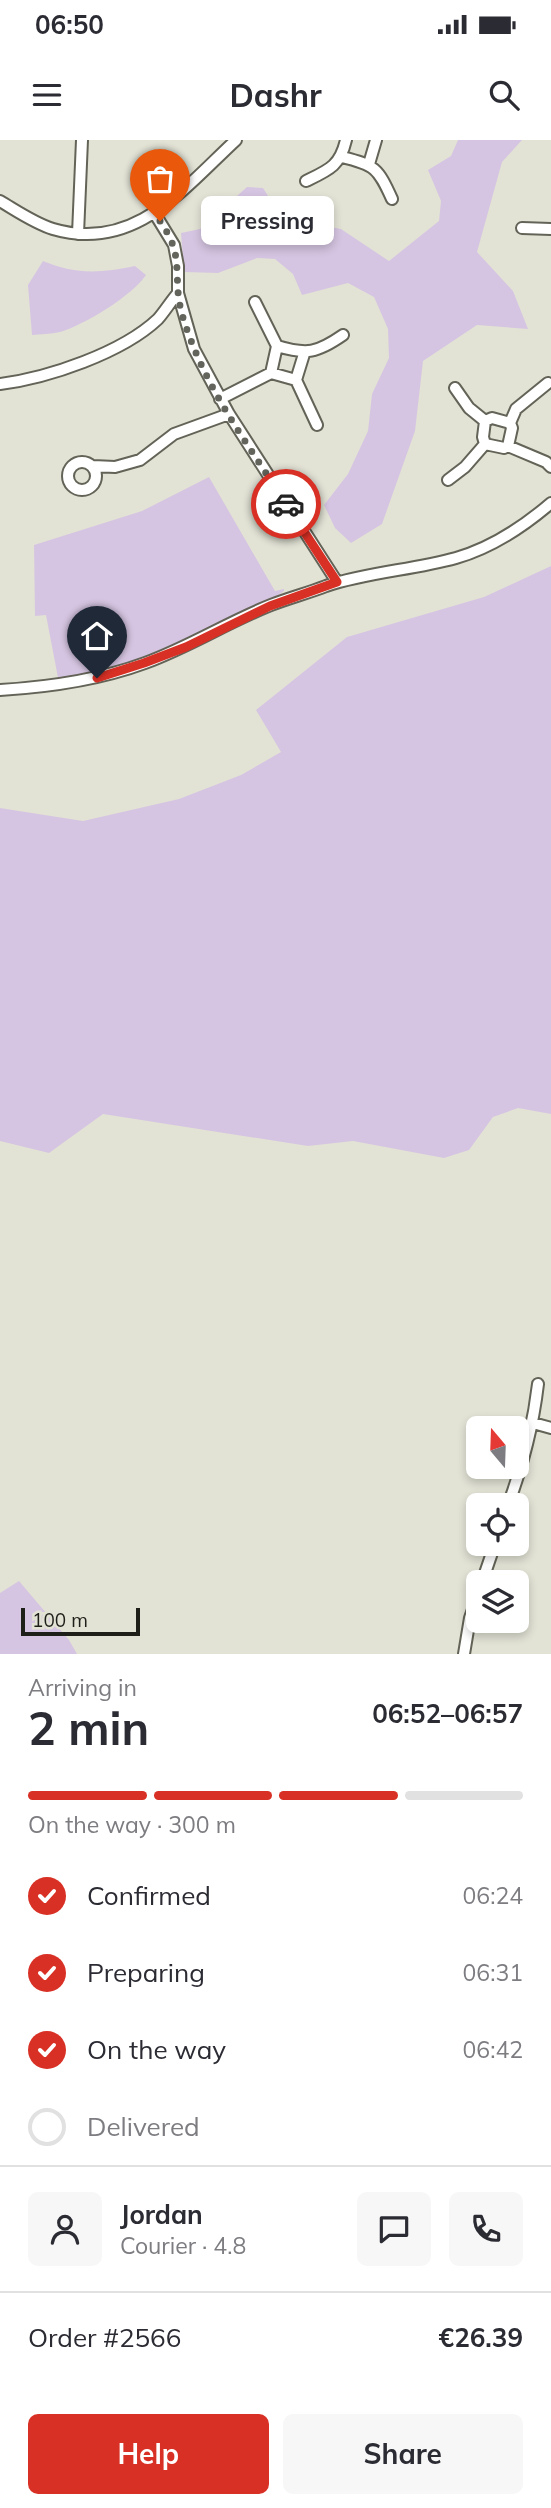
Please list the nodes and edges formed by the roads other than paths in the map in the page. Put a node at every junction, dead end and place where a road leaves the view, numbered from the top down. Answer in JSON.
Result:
{"nodes":[{"id":1,"x":82,"y":140,"type":"edge"},
{"id":2,"x":236,"y":140,"type":"edge"},
{"id":3,"x":345,"y":140,"type":"edge"},
{"id":4,"x":376,"y":140,"type":"edge"},
{"id":5,"x":342,"y":157,"type":"junction"},
{"id":6,"x":369,"y":164,"type":"junction"},
{"id":7,"x":306,"y":181,"type":"dead end"},
{"id":8,"x":392,"y":199,"type":"dead end"},
{"id":9,"x":0,"y":201,"type":"edge"},
{"id":10,"x":155,"y":214,"type":"junction"},
{"id":11,"x":522,"y":228,"type":"dead end"},
{"id":12,"x":551,"y":229,"type":"edge"},
{"id":13,"x":78,"y":234,"type":"junction"},
{"id":14,"x":178,"y":293,"type":"junction"},
{"id":15,"x":255,"y":302,"type":"dead end"},
{"id":16,"x":343,"y":335,"type":"dead end"},
{"id":17,"x":278,"y":346,"type":"junction"},
{"id":18,"x":304,"y":354,"type":"junction"},
{"id":19,"x":271,"y":373,"type":"junction"},
{"id":20,"x":296,"y":380,"type":"junction"},
{"id":21,"x":548,"y":383,"type":"dead end"},
{"id":22,"x":0,"y":384,"type":"edge"},
{"id":23,"x":455,"y":388,"type":"dead end"},
{"id":24,"x":220,"y":399,"type":"junction"},
{"id":25,"x":229,"y":414,"type":"junction"},
{"id":26,"x":485,"y":421,"type":"junction"},
{"id":27,"x":510,"y":423,"type":"junction"},
{"id":28,"x":317,"y":425,"type":"dead end"},
{"id":29,"x":485,"y":444,"type":"junction"},
{"id":30,"x":508,"y":446,"type":"junction"},
{"id":31,"x":93,"y":466,"type":"dead end"},
{"id":32,"x":551,"y":467,"type":"edge"},
{"id":33,"x":449,"y":480,"type":"dead end"},
{"id":34,"x":551,"y":503,"type":"edge"},
{"id":35,"x":337,"y":582,"type":"junction"},
{"id":36,"x":0,"y":690,"type":"edge"},
{"id":37,"x":538,"y":1384,"type":"dead end"},
{"id":38,"x":533,"y":1423,"type":"junction"},
{"id":39,"x":551,"y":1428,"type":"edge"},
{"id":40,"x":512,"y":1493,"type":"edge"},
{"id":41,"x":468,"y":1633,"type":"edge"},
{"id":42,"x":464,"y":1654,"type":"edge"}],
"edges":[{"from":1,"to":13,"type":"street"},
{"from":2,"to":10,"type":"street"},
{"from":3,"to":5,"type":"street"},
{"from":4,"to":6,"type":"street"},
{"from":5,"to":6,"type":"street"},
{"from":5,"to":7,"type":"street"},
{"from":6,"to":8,"type":"street"},
{"from":9,"to":13,"type":"street"},
{"from":10,"to":13,"type":"street"},
{"from":10,"to":14,"type":"street"},
{"from":11,"to":12,"type":"street"},
{"from":14,"to":22,"type":"street"},
{"from":14,"to":24,"type":"street"},
{"from":15,"to":17,"type":"street"},
{"from":16,"to":18,"type":"street"},
{"from":17,"to":18,"type":"street"},
{"from":17,"to":19,"type":"street"},
{"from":18,"to":20,"type":"street"},
{"from":19,"to":20,"type":"street"},
{"from":19,"to":24,"type":"street"},
{"from":20,"to":28,"type":"street"},
{"from":21,"to":27,"type":"street"},
{"from":23,"to":26,"type":"street"},
{"from":24,"to":25,"type":"street"},
{"from":25,"to":31,"type":"street"},
{"from":25,"to":35,"type":"street"},
{"from":26,"to":27,"type":"street"},
{"from":26,"to":29,"type":"street"},
{"from":27,"to":30,"type":"street"},
{"from":29,"to":30,"type":"street"},
{"from":29,"to":33,"type":"street"},
{"from":30,"to":32,"type":"street"},
{"from":34,"to":35,"type":"street"},
{"from":35,"to":36,"type":"street"},
{"from":37,"to":38,"type":"street"},
{"from":38,"to":39,"type":"street"},
{"from":38,"to":40,"type":"street"},
{"from":41,"to":42,"type":"street"}]}
